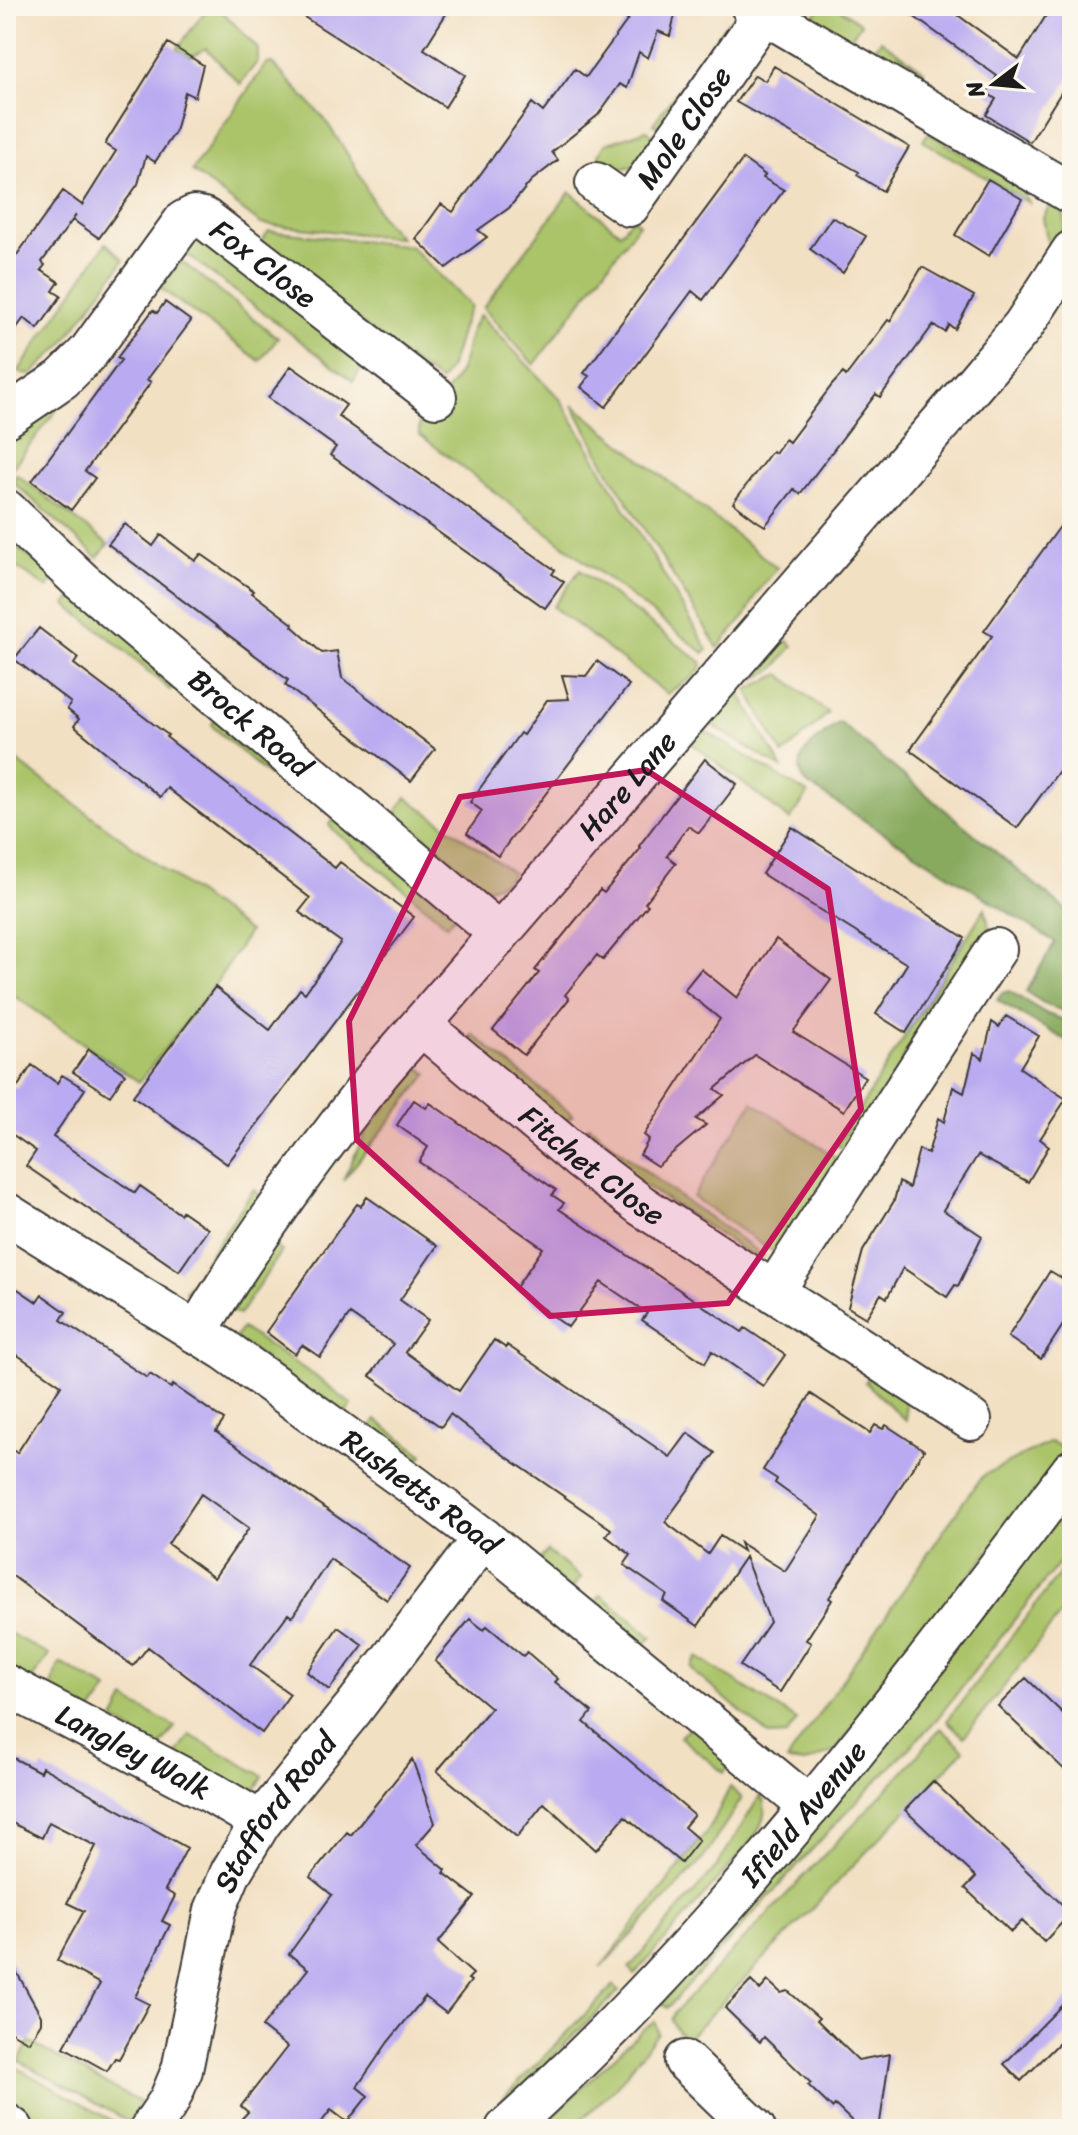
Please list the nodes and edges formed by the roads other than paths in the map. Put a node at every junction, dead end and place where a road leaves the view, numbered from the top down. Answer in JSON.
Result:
{"nodes":[{"id":1,"x":757,"y":10,"type":"edge"},
{"id":2,"x":596,"y":183,"type":"dead end"},
{"id":3,"x":1072,"y":194,"type":"edge"},
{"id":4,"x":1072,"y":251,"type":"edge"},
{"id":5,"x":436,"y":397,"type":"dead end"},
{"id":6,"x":6,"y":417,"type":"edge"},
{"id":7,"x":6,"y":510,"type":"edge"},
{"id":8,"x":499,"y":933,"type":"junction"},
{"id":9,"x":996,"y":949,"type":"dead end"},
{"id":10,"x":422,"y":1026,"type":"junction"},
{"id":11,"x":6,"y":1213,"type":"edge"},
{"id":12,"x":774,"y":1291,"type":"junction"},
{"id":13,"x":196,"y":1333,"type":"junction"},
{"id":14,"x":971,"y":1420,"type":"dead end"},
{"id":15,"x":1072,"y":1470,"type":"edge"},
{"id":16,"x":483,"y":1538,"type":"junction"},
{"id":17,"x":6,"y":1685,"type":"edge"},
{"id":18,"x":810,"y":1807,"type":"junction"},
{"id":19,"x":261,"y":1822,"type":"junction"},
{"id":20,"x":685,"y":2061,"type":"dead end"},
{"id":21,"x":6,"y":2124,"type":"edge"},
{"id":22,"x":13,"y":2129,"type":"edge"},
{"id":23,"x":150,"y":2129,"type":"edge"},
{"id":24,"x":506,"y":2129,"type":"edge"},
{"id":25,"x":755,"y":2129,"type":"edge"}],
"edges":[{"from":1,"to":2,"type":"street","name":"Mole Close"},
{"from":1,"to":3,"type":"street"},
{"from":4,"to":8,"type":"street","name":"Hare Lane"},
{"from":5,"to":6,"type":"street","name":"Fox Close"},
{"from":7,"to":8,"type":"street","name":"Brock Road"},
{"from":8,"to":10,"type":"street","name":"Hare Lane"},
{"from":9,"to":12,"type":"street"},
{"from":10,"to":12,"type":"street","name":"Fitchet Close"},
{"from":10,"to":13,"type":"street","name":"Hare Lane"},
{"from":11,"to":13,"type":"street","name":"Rushetts Road"},
{"from":12,"to":14,"type":"street","name":"Fitchet Close"},
{"from":13,"to":16,"type":"street","name":"Rushetts Road"},
{"from":15,"to":18,"type":"street","name":"Ifield Avenue"},
{"from":16,"to":18,"type":"street","name":"Rushetts Road"},
{"from":16,"to":19,"type":"street","name":"Stafford Road"},
{"from":17,"to":19,"type":"street","name":"Langley Walk"},
{"from":18,"to":24,"type":"street","name":"Ifield Avenue"},
{"from":19,"to":23,"type":"street","name":"Stafford Road"},
{"from":20,"to":25,"type":"street"},
{"from":21,"to":22,"type":"street"}]}
